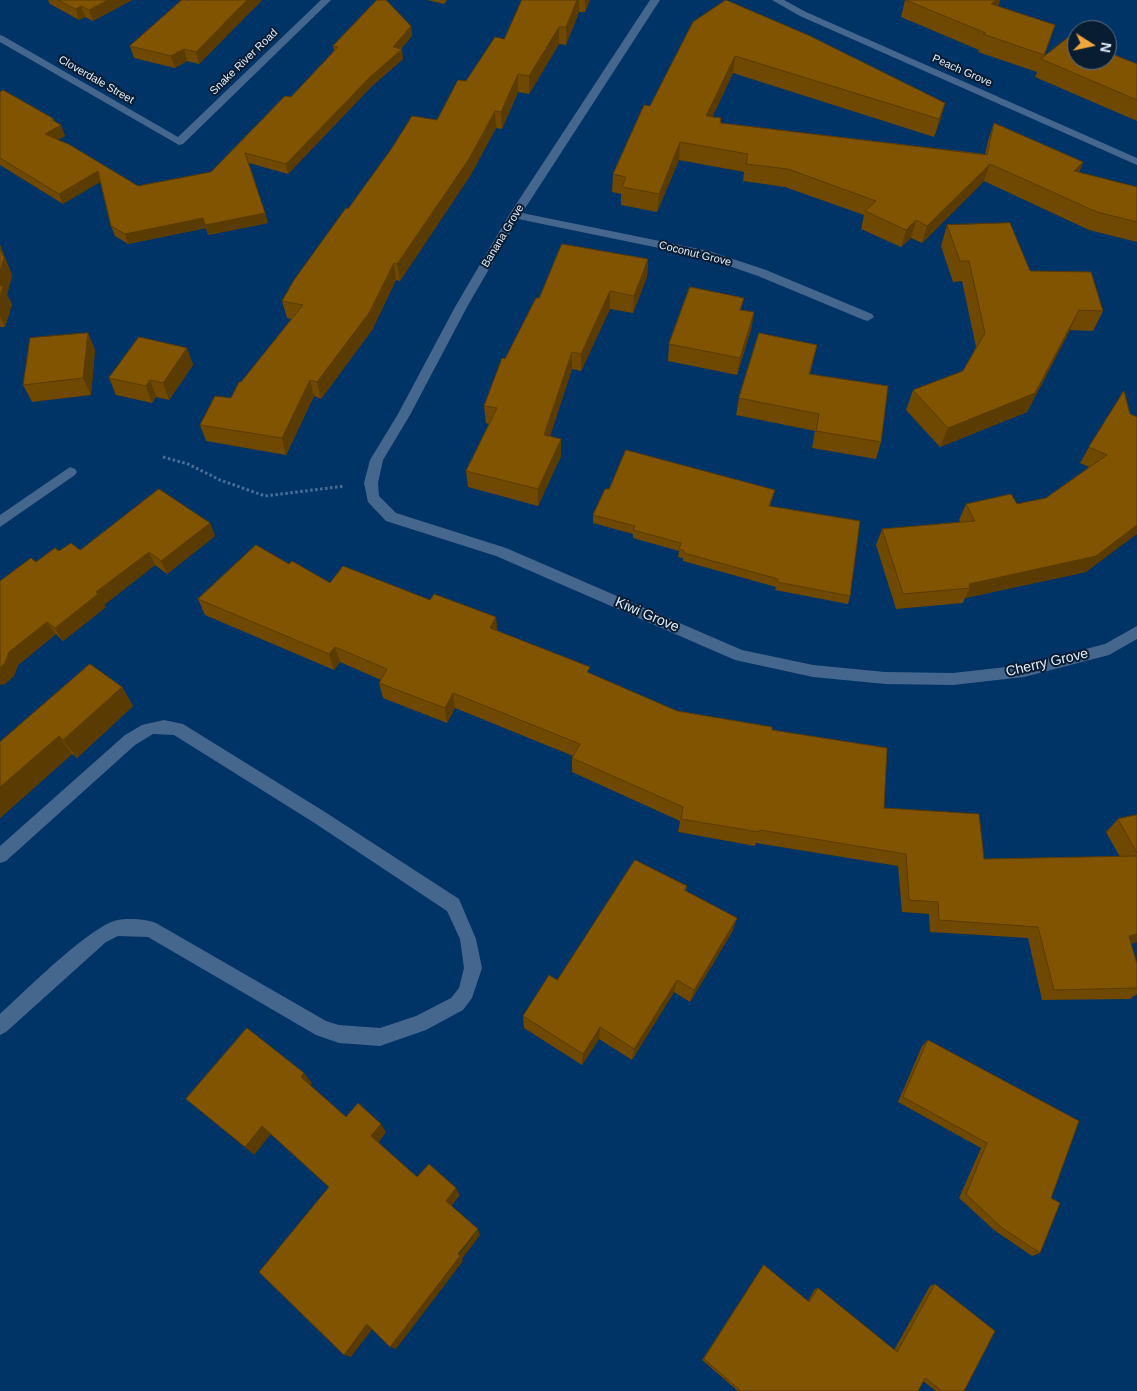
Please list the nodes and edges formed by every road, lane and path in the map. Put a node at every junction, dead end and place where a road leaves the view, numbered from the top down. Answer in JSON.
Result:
{"nodes":[{"id":1,"x":326,"y":0,"type":"edge"},
{"id":2,"x":655,"y":0,"type":"edge"},
{"id":3,"x":777,"y":0,"type":"edge"},
{"id":4,"x":0,"y":38,"type":"edge"},
{"id":5,"x":180,"y":142,"type":"joint"},
{"id":6,"x":1137,"y":162,"type":"edge"},
{"id":7,"x":515,"y":215,"type":"junction"},
{"id":8,"x":868,"y":318,"type":"dead end"},
{"id":9,"x":163,"y":457,"type":"dead end"},
{"id":10,"x":70,"y":472,"type":"dead end"},
{"id":11,"x":371,"y":483,"type":"junction"},
{"id":12,"x":0,"y":522,"type":"edge"},
{"id":13,"x":1137,"y":632,"type":"edge"},
{"id":14,"x":953,"y":679,"type":"joint"},
{"id":15,"x":0,"y":856,"type":"edge"},
{"id":16,"x":0,"y":1026,"type":"edge"}],
"edges":[{"from":1,"to":5,"type":"street","name":"Snake River Road"},
{"from":2,"to":7,"type":"street","name":"Banana Grove"},
{"from":3,"to":6,"type":"street","name":"Peach Grove"},
{"from":4,"to":5,"type":"street","name":"Cloverdale Street"},
{"from":7,"to":8,"type":"street","name":"Coconut Grove"},
{"from":7,"to":11,"type":"street","name":"Banana Grove"},
{"from":9,"to":11,"type":"path"},
{"from":10,"to":12,"type":"street"},
{"from":11,"to":14,"type":"street","name":"Kiwi Grove"},
{"from":13,"to":14,"type":"street","name":"Cherry Grove"},
{"from":15,"to":16,"type":"street"}]}
